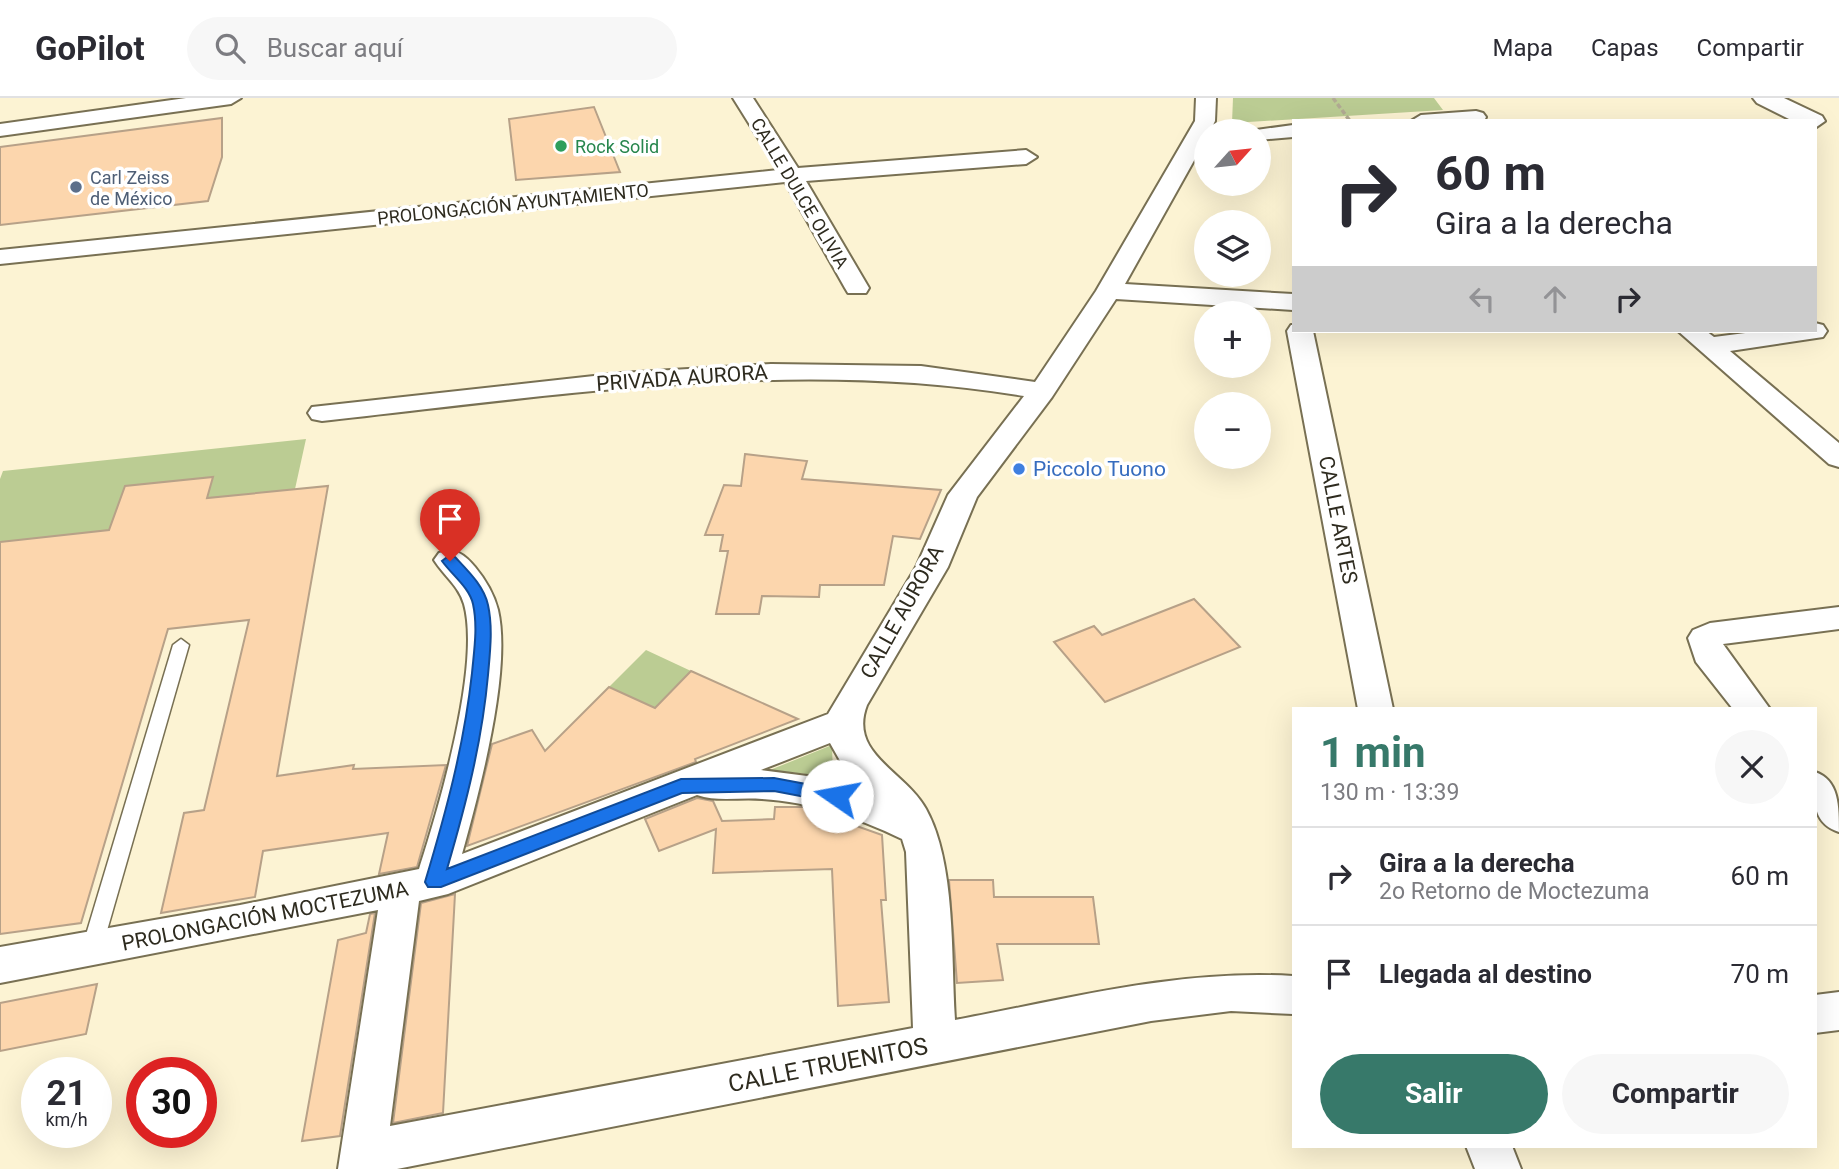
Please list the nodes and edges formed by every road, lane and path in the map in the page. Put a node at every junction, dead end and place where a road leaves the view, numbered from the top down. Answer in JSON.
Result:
{"nodes":[{"id":1,"x":231,"y":98,"type":"edge"},
{"id":2,"x":743,"y":98,"type":"edge"},
{"id":3,"x":1206,"y":98,"type":"edge"},
{"id":4,"x":1333,"y":98,"type":"edge"},
{"id":5,"x":1458,"y":98,"type":"edge"},
{"id":6,"x":1765,"y":98,"type":"edge"},
{"id":7,"x":1205,"y":119,"type":"edge"},
{"id":8,"x":1349,"y":119,"type":"edge"},
{"id":9,"x":1478,"y":119,"type":"edge"},
{"id":10,"x":1810,"y":119,"type":"edge"},
{"id":11,"x":1817,"y":123,"type":"edge"},
{"id":12,"x":0,"y":130,"type":"edge"},
{"id":13,"x":1292,"y":131,"type":"edge"},
{"id":14,"x":1271,"y":133,"type":"edge"},
{"id":15,"x":1839,"y":134,"type":"edge"},
{"id":16,"x":1194,"y":150,"type":"edge"},
{"id":17,"x":1026,"y":157,"type":"dead end"},
{"id":18,"x":792,"y":175,"type":"junction"},
{"id":19,"x":0,"y":257,"type":"edge"},
{"id":20,"x":857,"y":288,"type":"dead end"},
{"id":21,"x":1109,"y":291,"type":"junction"},
{"id":22,"x":1292,"y":302,"type":"edge"},
{"id":23,"x":1839,"y":327,"type":"edge"},
{"id":24,"x":1817,"y":331,"type":"edge"},
{"id":25,"x":1300,"y":333,"type":"edge"},
{"id":26,"x":1781,"y":333,"type":"edge"},
{"id":27,"x":1700,"y":338,"type":"edge"},
{"id":28,"x":1042,"y":391,"type":"junction"},
{"id":29,"x":322,"y":413,"type":"dead end"},
{"id":30,"x":1839,"y":458,"type":"edge"},
{"id":31,"x":450,"y":561,"type":"dead end"},
{"id":32,"x":1839,"y":618,"type":"edge"},
{"id":33,"x":181,"y":645,"type":"dead end"},
{"id":34,"x":1376,"y":707,"type":"edge"},
{"id":35,"x":1751,"y":707,"type":"edge"},
{"id":36,"x":843,"y":723,"type":"junction"},
{"id":37,"x":681,"y":786,"type":"junction"},
{"id":38,"x":1817,"y":789,"type":"edge"},
{"id":39,"x":1839,"y":817,"type":"edge"},
{"id":40,"x":920,"y":831,"type":"junction"},
{"id":41,"x":418,"y":886,"type":"junction"},
{"id":42,"x":91,"y":950,"type":"junction"},
{"id":43,"x":0,"y":965,"type":"edge"},
{"id":44,"x":1292,"y":995,"type":"edge"},
{"id":45,"x":1839,"y":1011,"type":"edge"},
{"id":46,"x":1817,"y":1014,"type":"edge"},
{"id":47,"x":934,"y":1044,"type":"junction"},
{"id":48,"x":1490,"y":1148,"type":"edge"},
{"id":49,"x":363,"y":1161,"type":"edge"},
{"id":50,"x":1498,"y":1169,"type":"edge"}],
"edges":[{"from":1,"to":12,"type":"street"},
{"from":2,"to":18,"type":"street","name":"CALLE DULCE OLIVIA"},
{"from":3,"to":7,"type":"street","name":"CALLE AURORA"},
{"from":4,"to":8,"type":"path"},
{"from":5,"to":9,"type":"street"},
{"from":6,"to":10,"type":"street"},
{"from":11,"to":15,"type":"street"},
{"from":13,"to":14,"type":"street"},
{"from":16,"to":21,"type":"street","name":"CALLE AURORA"},
{"from":17,"to":18,"type":"street","name":"PROLONGACIÓN AYUNTAMIENTO"},
{"from":18,"to":19,"type":"street","name":"PROLONGACIÓN AYUNTAMIENTO"},
{"from":18,"to":20,"type":"street","name":"CALLE DULCE OLIVIA"},
{"from":21,"to":22,"type":"street"},
{"from":21,"to":28,"type":"street","name":"CALLE AURORA"},
{"from":23,"to":24,"type":"street"},
{"from":25,"to":34,"type":"street","name":"CALLE ARTES"},
{"from":26,"to":27,"type":"street"},
{"from":27,"to":30,"type":"street"},
{"from":28,"to":29,"type":"street","name":"PRIVADA AURORA"},
{"from":28,"to":36,"type":"street","name":"CALLE AURORA"},
{"from":31,"to":41,"type":"street"},
{"from":32,"to":35,"type":"street"},
{"from":33,"to":42,"type":"lane"},
{"from":36,"to":37,"type":"street","name":"PROLONGACIÓN MOCTEZUMA"},
{"from":36,"to":40,"type":"street"},
{"from":37,"to":40,"type":"street","name":"PROLONGACIÓN MOCTEZUMA"},
{"from":37,"to":41,"type":"street","name":"PROLONGACIÓN MOCTEZUMA"},
{"from":38,"to":39,"type":"street"},
{"from":40,"to":47,"type":"street"},
{"from":41,"to":42,"type":"street","name":"PROLONGACIÓN MOCTEZUMA"},
{"from":41,"to":49,"type":"street"},
{"from":42,"to":43,"type":"street","name":"PROLONGACIÓN MOCTEZUMA"},
{"from":44,"to":47,"type":"street","name":"CALLE TRUENITOS"},
{"from":45,"to":46,"type":"street"},
{"from":47,"to":49,"type":"street","name":"CALLE TRUENITOS"},
{"from":48,"to":50,"type":"street"}]}
